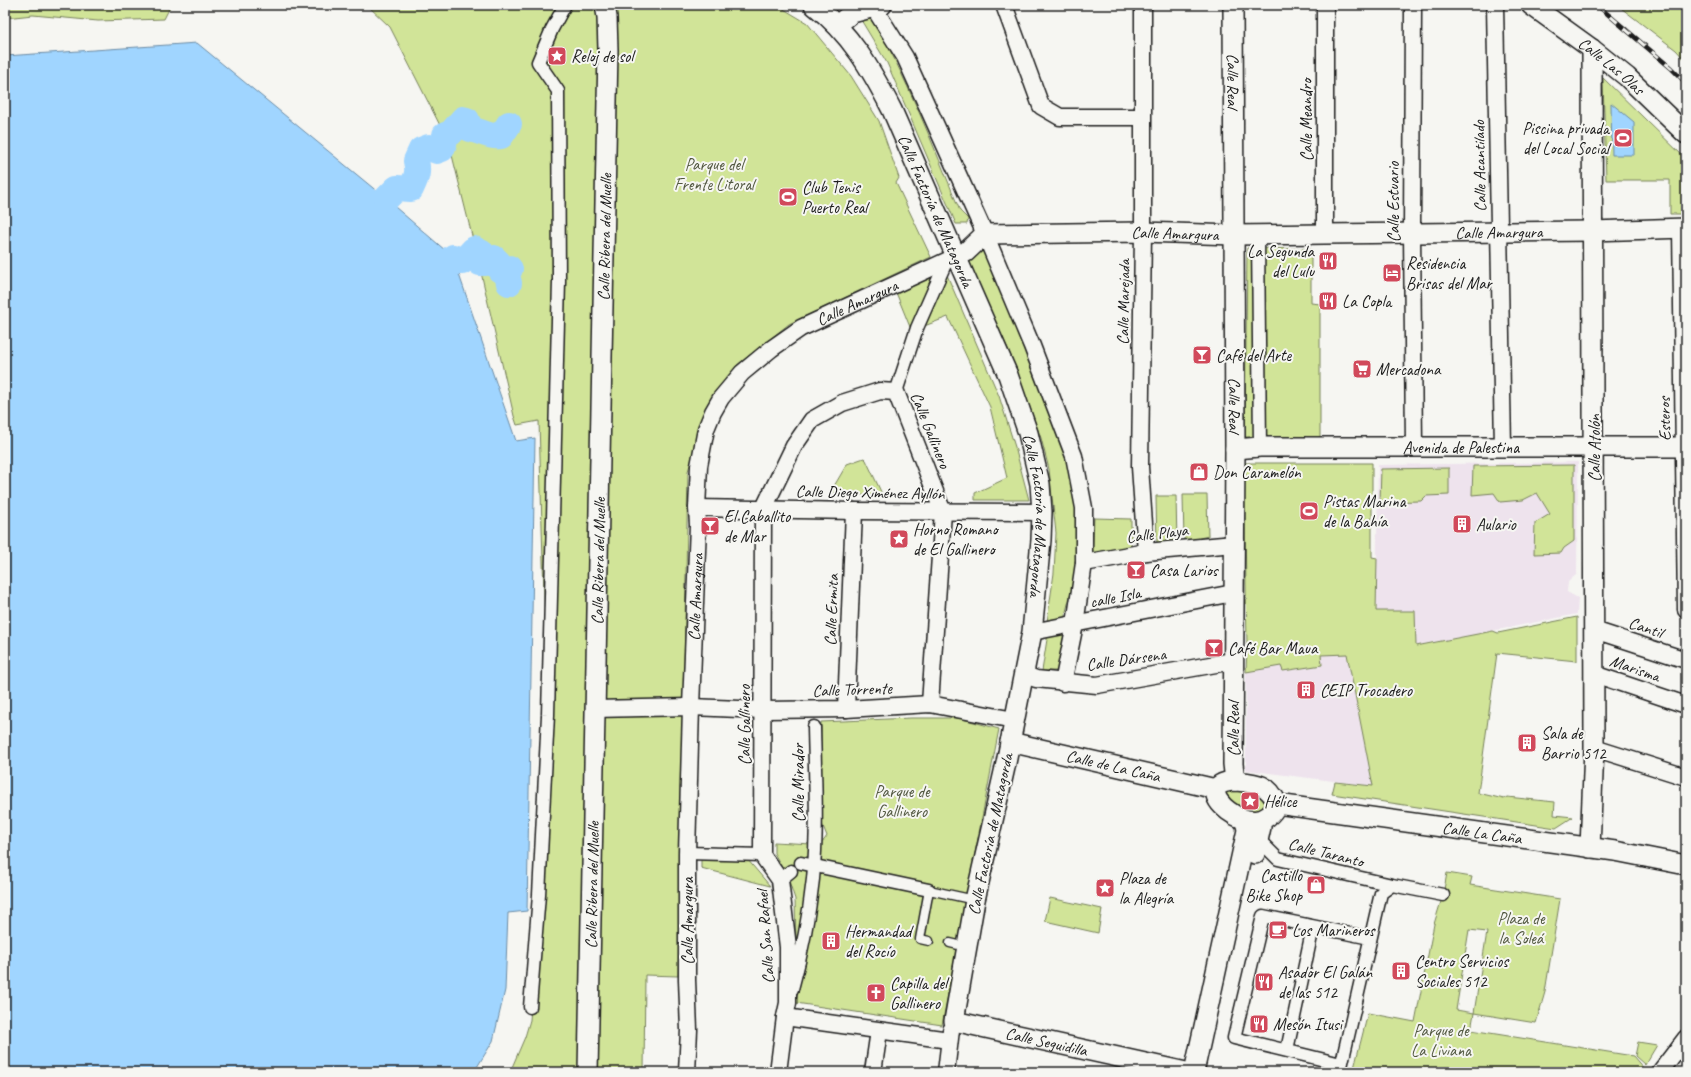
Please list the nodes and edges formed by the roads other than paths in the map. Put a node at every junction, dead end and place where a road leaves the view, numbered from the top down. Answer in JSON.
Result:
{"nodes":[{"id":1,"x":565,"y":5,"type":"edge"},
{"id":2,"x":605,"y":5,"type":"edge"},
{"id":3,"x":620,"y":5,"type":"edge"},
{"id":4,"x":814,"y":5,"type":"edge"},
{"id":5,"x":1004,"y":5,"type":"edge"},
{"id":6,"x":1143,"y":5,"type":"edge"},
{"id":7,"x":1233,"y":5,"type":"edge"},
{"id":8,"x":1325,"y":5,"type":"edge"},
{"id":9,"x":1413,"y":5,"type":"edge"},
{"id":10,"x":1495,"y":5,"type":"edge"},
{"id":11,"x":1531,"y":5,"type":"edge"},
{"id":12,"x":878,"y":6,"type":"edge"},
{"id":13,"x":837,"y":25,"type":"junction"},
{"id":14,"x":1592,"y":49,"type":"junction"},
{"id":15,"x":608,"y":50,"type":"junction"},
{"id":16,"x":1142,"y":117,"type":"junction"},
{"id":17,"x":1686,"y":134,"type":"edge"},
{"id":18,"x":1684,"y":228,"type":"edge"},
{"id":19,"x":1592,"y":231,"type":"junction"},
{"id":20,"x":1143,"y":232,"type":"junction"},
{"id":21,"x":1412,"y":232,"type":"junction"},
{"id":22,"x":1499,"y":232,"type":"junction"},
{"id":23,"x":985,"y":234,"type":"junction"},
{"id":24,"x":1325,"y":234,"type":"junction"},
{"id":25,"x":1234,"y":235,"type":"junction"},
{"id":26,"x":1258,"y":235,"type":"junction"},
{"id":27,"x":952,"y":259,"type":"junction"},
{"id":28,"x":896,"y":392,"type":"junction"},
{"id":29,"x":1260,"y":447,"type":"junction"},
{"id":30,"x":1414,"y":447,"type":"junction"},
{"id":31,"x":1503,"y":447,"type":"junction"},
{"id":32,"x":1594,"y":447,"type":"junction"},
{"id":33,"x":1685,"y":447,"type":"edge"},
{"id":34,"x":1235,"y":449,"type":"junction"},
{"id":35,"x":697,"y":508,"type":"junction"},
{"id":36,"x":764,"y":510,"type":"junction"},
{"id":37,"x":854,"y":511,"type":"junction"},
{"id":38,"x":943,"y":512,"type":"junction"},
{"id":39,"x":1042,"y":512,"type":"junction"},
{"id":40,"x":1234,"y":544,"type":"junction"},
{"id":41,"x":1146,"y":552,"type":"junction"},
{"id":42,"x":1084,"y":563,"type":"junction"},
{"id":43,"x":1233,"y":593,"type":"junction"},
{"id":44,"x":1686,"y":610,"type":"edge"},
{"id":45,"x":1075,"y":624,"type":"junction"},
{"id":46,"x":1594,"y":630,"type":"junction"},
{"id":47,"x":1032,"y":632,"type":"junction"},
{"id":48,"x":1686,"y":660,"type":"edge"},
{"id":49,"x":1233,"y":661,"type":"junction"},
{"id":50,"x":1023,"y":674,"type":"junction"},
{"id":51,"x":1594,"y":674,"type":"junction"},
{"id":52,"x":1063,"y":683,"type":"junction"},
{"id":53,"x":930,"y":704,"type":"junction"},
{"id":54,"x":1686,"y":705,"type":"edge"},
{"id":55,"x":691,"y":707,"type":"junction"},
{"id":56,"x":594,"y":709,"type":"junction"},
{"id":57,"x":764,"y":710,"type":"junction"},
{"id":58,"x":846,"y":710,"type":"junction"},
{"id":59,"x":1014,"y":720,"type":"junction"},
{"id":60,"x":814,"y":727,"type":"dead end"},
{"id":61,"x":1010,"y":742,"type":"junction"},
{"id":62,"x":1594,"y":748,"type":"junction"},
{"id":63,"x":1686,"y":777,"type":"edge"},
{"id":64,"x":1235,"y":781,"type":"junction"},
{"id":65,"x":1216,"y":789,"type":"junction"},
{"id":66,"x":1277,"y":804,"type":"junction"},
{"id":67,"x":1253,"y":820,"type":"junction"},
{"id":68,"x":1258,"y":839,"type":"junction"},
{"id":69,"x":1590,"y":848,"type":"junction"},
{"id":70,"x":687,"y":853,"type":"junction"},
{"id":71,"x":762,"y":856,"type":"junction"},
{"id":72,"x":801,"y":863,"type":"dead end"},
{"id":73,"x":1686,"y":865,"type":"edge"},
{"id":74,"x":814,"y":866,"type":"junction"},
{"id":75,"x":1392,"y":885,"type":"junction"},
{"id":76,"x":929,"y":890,"type":"junction"},
{"id":77,"x":1443,"y":895,"type":"dead end"},
{"id":78,"x":975,"y":900,"type":"junction"},
{"id":79,"x":1313,"y":927,"type":"junction"},
{"id":80,"x":1370,"y":938,"type":"junction"},
{"id":81,"x":929,"y":941,"type":"dead end"},
{"id":82,"x":530,"y":1007,"type":"dead end"},
{"id":83,"x":787,"y":1010,"type":"junction"},
{"id":84,"x":954,"y":1021,"type":"junction"},
{"id":85,"x":879,"y":1031,"type":"junction"},
{"id":86,"x":1686,"y":1038,"type":"edge"},
{"id":87,"x":949,"y":1040,"type":"junction"},
{"id":88,"x":1287,"y":1050,"type":"junction"},
{"id":89,"x":1340,"y":1068,"type":"edge"},
{"id":90,"x":588,"y":1072,"type":"edge"},
{"id":91,"x":687,"y":1072,"type":"edge"},
{"id":92,"x":778,"y":1072,"type":"edge"},
{"id":93,"x":873,"y":1072,"type":"edge"},
{"id":94,"x":946,"y":1072,"type":"edge"},
{"id":95,"x":1186,"y":1072,"type":"edge"},
{"id":96,"x":1194,"y":1072,"type":"edge"},
{"id":97,"x":1207,"y":1072,"type":"edge"},
{"id":98,"x":1660,"y":1072,"type":"edge"}],
"edges":[{"from":1,"to":82,"type":"street"},
{"from":2,"to":15,"type":"street"},
{"from":3,"to":15,"type":"street"},
{"from":4,"to":13,"type":"street","name":"Calle Factoría de Matagorda"},
{"from":5,"to":16,"type":"street"},
{"from":6,"to":16,"type":"street","name":"Calle Marejada"},
{"from":7,"to":25,"type":"street","name":"Calle Real"},
{"from":8,"to":24,"type":"street","name":"Calle Meandro"},
{"from":9,"to":21,"type":"street","name":"Calle Estuario"},
{"from":10,"to":22,"type":"street","name":"Calle Acantilado"},
{"from":11,"to":14,"type":"street","name":"Calle Las Olas"},
{"from":12,"to":13,"type":"street"},
{"from":12,"to":23,"type":"street"},
{"from":13,"to":27,"type":"street","name":"Calle Factoría de Matagorda"},
{"from":14,"to":17,"type":"street","name":"Calle Las Olas"},
{"from":14,"to":19,"type":"street","name":"Calle Atolón"},
{"from":15,"to":56,"type":"street","name":"Calle Ribera del Muelle"},
{"from":16,"to":20,"type":"street","name":"Calle Marejada"},
{"from":18,"to":19,"type":"street","name":"Calle Amargura"},
{"from":18,"to":33,"type":"street","name":"Esteros"},
{"from":19,"to":22,"type":"street","name":"Calle Amargura"},
{"from":19,"to":32,"type":"street","name":"Calle Atolón"},
{"from":20,"to":23,"type":"street","name":"Calle Amargura"},
{"from":20,"to":25,"type":"street","name":"Calle Amargura"},
{"from":20,"to":41,"type":"street","name":"Calle Marejada"},
{"from":21,"to":22,"type":"street","name":"Calle Amargura"},
{"from":21,"to":24,"type":"street","name":"Calle Amargura"},
{"from":21,"to":30,"type":"street","name":"Calle Estuario"},
{"from":22,"to":31,"type":"street","name":"Calle Acantilado"},
{"from":23,"to":27,"type":"street","name":"Calle Amargura"},
{"from":23,"to":42,"type":"street"},
{"from":24,"to":26,"type":"street","name":"Calle Amargura"},
{"from":25,"to":26,"type":"street","name":"Calle Amargura"},
{"from":25,"to":34,"type":"street","name":"Calle Real"},
{"from":26,"to":29,"type":"street"},
{"from":27,"to":28,"type":"street"},
{"from":27,"to":35,"type":"street","name":"Calle Amargura"},
{"from":27,"to":39,"type":"street","name":"Calle Factoría de Matagorda"},
{"from":28,"to":36,"type":"street","name":"Calle Gallinero"},
{"from":28,"to":38,"type":"street","name":"Calle Gallinero"},
{"from":29,"to":30,"type":"street","name":"Avenida de Palestina"},
{"from":29,"to":34,"type":"street","name":"Avenida de Palestina"},
{"from":30,"to":31,"type":"street","name":"Avenida de Palestina"},
{"from":31,"to":32,"type":"street","name":"Avenida de Palestina"},
{"from":32,"to":33,"type":"street","name":"Avenida de Palestina"},
{"from":32,"to":46,"type":"street","name":"Calle Atolón"},
{"from":33,"to":44,"type":"street","name":"Esteros"},
{"from":34,"to":40,"type":"street","name":"Calle Real"},
{"from":35,"to":36,"type":"street","name":"Calle Diego Ximénez Ayllón"},
{"from":35,"to":55,"type":"street","name":"Calle Amargura"},
{"from":36,"to":37,"type":"street","name":"Calle Diego Ximénez Ayllón"},
{"from":36,"to":57,"type":"street","name":"Calle Gallinero"},
{"from":37,"to":38,"type":"street","name":"Calle Diego Ximénez Ayllón"},
{"from":37,"to":58,"type":"street","name":"Calle Ermita"},
{"from":38,"to":39,"type":"street","name":"Calle Diego Ximénez Ayllón"},
{"from":38,"to":53,"type":"street","name":"Calle Gallinero"},
{"from":39,"to":47,"type":"street","name":"Calle Factoría de Matagorda"},
{"from":40,"to":41,"type":"street","name":"Calle Playa"},
{"from":40,"to":43,"type":"street","name":"Calle Real"},
{"from":41,"to":42,"type":"street","name":"Calle Playa"},
{"from":42,"to":45,"type":"street"},
{"from":43,"to":45,"type":"street","name":"calle Isla"},
{"from":43,"to":49,"type":"street","name":"Calle Real"},
{"from":45,"to":47,"type":"street","name":"calle Isla"},
{"from":45,"to":52,"type":"street"},
{"from":46,"to":48,"type":"street","name":"Cantil"},
{"from":46,"to":51,"type":"street","name":"Calle Atolón"},
{"from":47,"to":50,"type":"street","name":"Calle Factoría de Matagorda"},
{"from":49,"to":52,"type":"street","name":"Calle Dársena"},
{"from":49,"to":64,"type":"street","name":"Calle Real"},
{"from":50,"to":52,"type":"street","name":"Calle Dársena"},
{"from":50,"to":59,"type":"street","name":"Calle Factoría de Matagorda"},
{"from":51,"to":54,"type":"street","name":"Marisma"},
{"from":51,"to":62,"type":"street","name":"Calle Atolón"},
{"from":53,"to":58,"type":"street","name":"Calle Torrente"},
{"from":53,"to":59,"type":"street","name":"Calle Torrente"},
{"from":55,"to":56,"type":"street","name":"Calle Torrente"},
{"from":55,"to":57,"type":"street","name":"Calle Torrente"},
{"from":55,"to":70,"type":"street","name":"Calle Amargura"},
{"from":56,"to":90,"type":"street","name":"Calle Ribera del Muelle"},
{"from":57,"to":58,"type":"street","name":"Calle Torrente"},
{"from":57,"to":71,"type":"street","name":"Calle Gallinero"},
{"from":59,"to":61,"type":"street","name":"Calle Factoría de Matagorda"},
{"from":60,"to":74,"type":"street","name":"Calle Mirador"},
{"from":61,"to":65,"type":"street","name":"Calle de La Caña"},
{"from":61,"to":78,"type":"street","name":"Calle Factoría de Matagorda"},
{"from":62,"to":63,"type":"street"},
{"from":62,"to":69,"type":"street","name":"Calle Atolón"},
{"from":64,"to":65,"type":"street"},
{"from":64,"to":66,"type":"street"},
{"from":65,"to":67,"type":"street"},
{"from":66,"to":67,"type":"street"},
{"from":66,"to":69,"type":"street","name":"Calle La Caña"},
{"from":67,"to":68,"type":"street"},
{"from":67,"to":96,"type":"street"},
{"from":68,"to":75,"type":"street","name":"Calle Taranto"},
{"from":68,"to":97,"type":"street"},
{"from":69,"to":73,"type":"street","name":"Calle La Caña"},
{"from":70,"to":71,"type":"street"},
{"from":70,"to":91,"type":"street","name":"Calle Amargura"},
{"from":71,"to":83,"type":"street","name":"Calle San Rafael"},
{"from":72,"to":74,"type":"street"},
{"from":74,"to":76,"type":"street"},
{"from":74,"to":83,"type":"street","name":"Calle Mirador"},
{"from":75,"to":77,"type":"street","name":"Calle Taranto"},
{"from":75,"to":80,"type":"street"},
{"from":76,"to":78,"type":"lane"},
{"from":76,"to":81,"type":"lane"},
{"from":78,"to":84,"type":"street","name":"Calle Factoría de Matagorda"},
{"from":79,"to":80,"type":"street"},
{"from":79,"to":88,"type":"street"},
{"from":79,"to":88,"type":"street"},
{"from":80,"to":89,"type":"street"},
{"from":83,"to":85,"type":"street"},
{"from":83,"to":92,"type":"street","name":"Calle San Rafael"},
{"from":84,"to":87,"type":"street","name":"Calle Factoría de Matagorda"},
{"from":84,"to":95,"type":"street","name":"Calle Seguidilla"},
{"from":85,"to":87,"type":"street"},
{"from":85,"to":93,"type":"street"},
{"from":86,"to":98,"type":"street"},
{"from":87,"to":94,"type":"street","name":"Calle Factoría de Matagorda"},
{"from":88,"to":89,"type":"street"}]}
